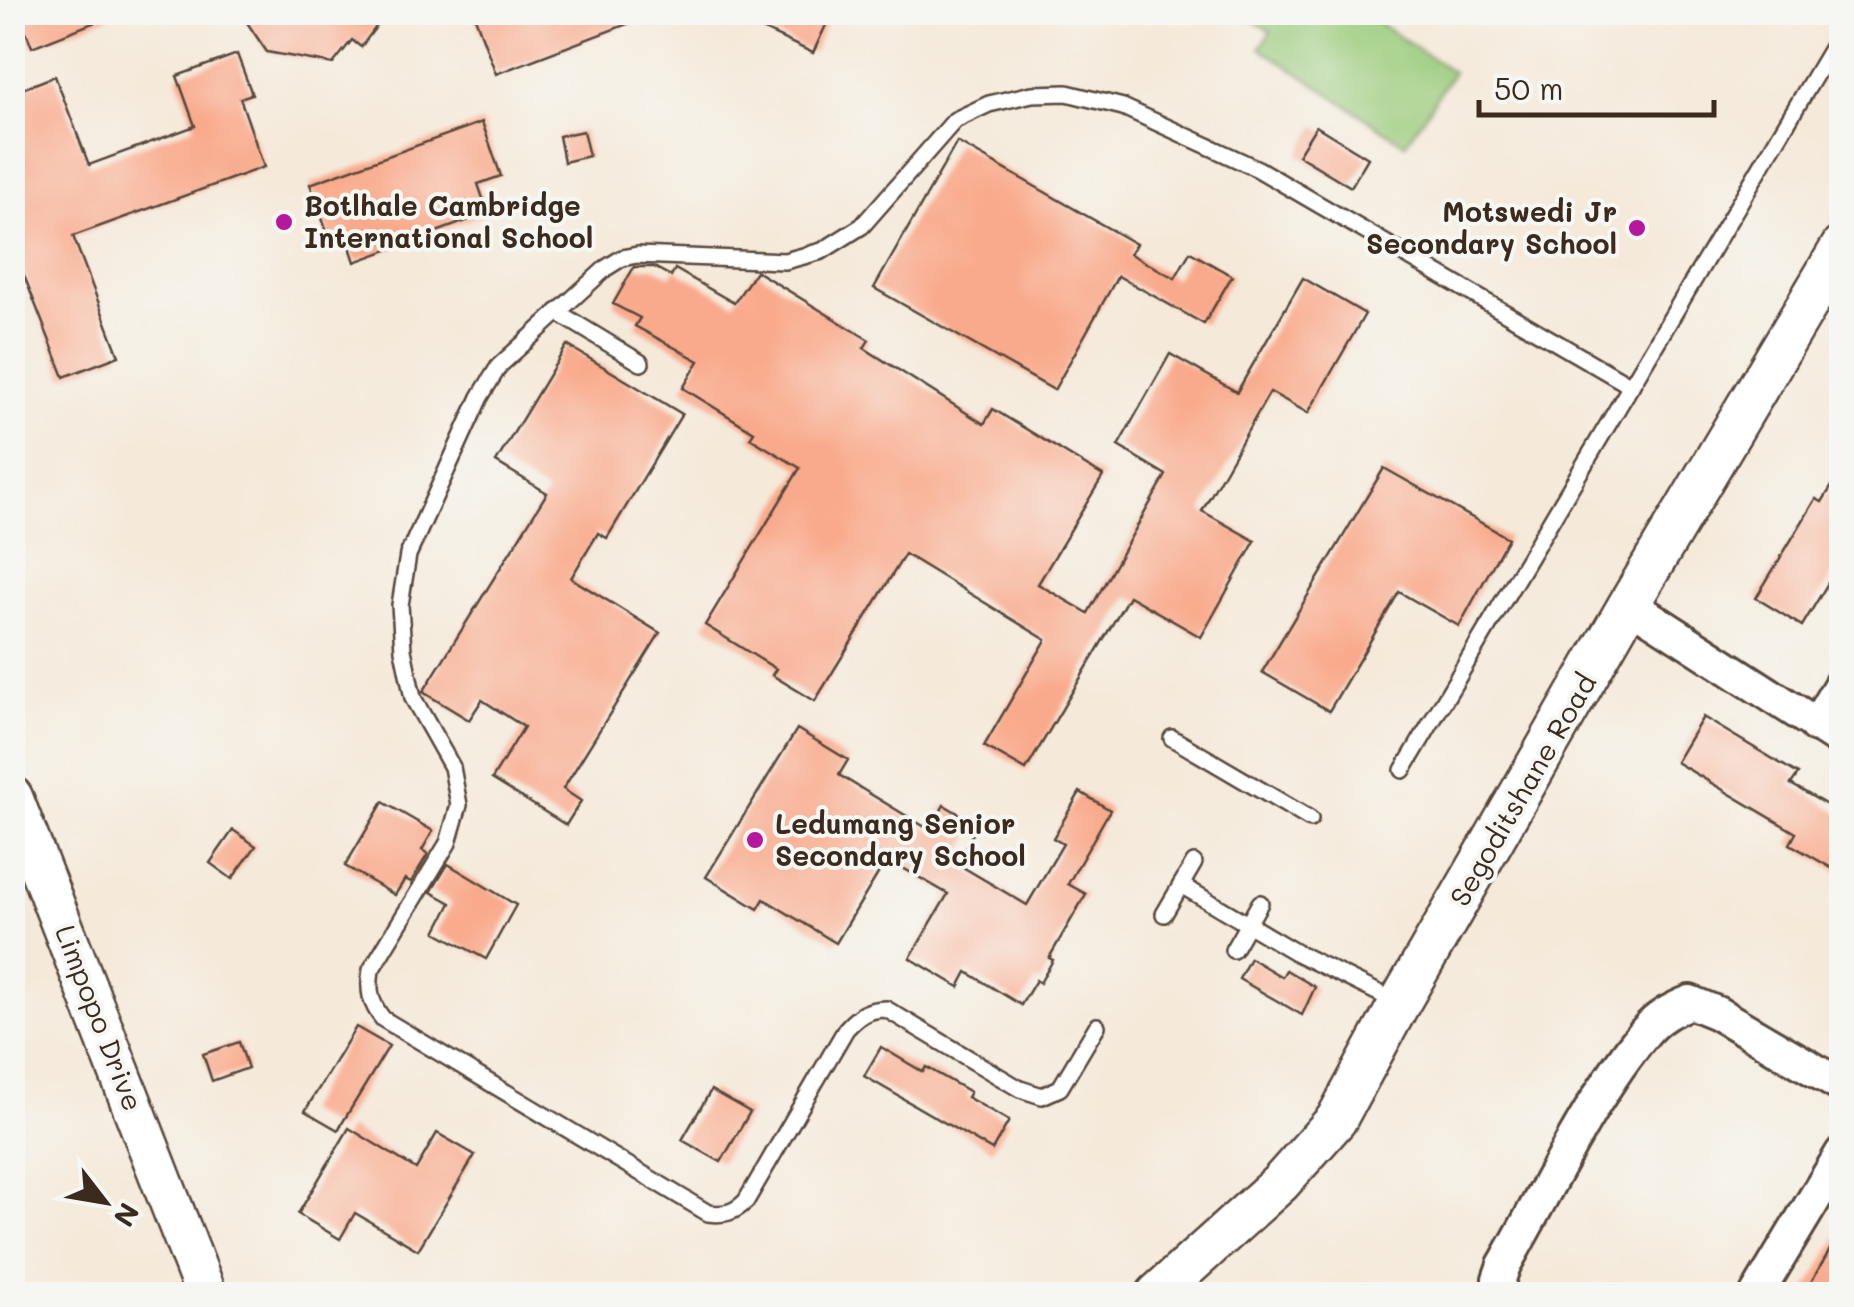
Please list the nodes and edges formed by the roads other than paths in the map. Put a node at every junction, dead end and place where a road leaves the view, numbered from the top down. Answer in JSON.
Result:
{"nodes":[{"id":1,"x":1842,"y":30,"type":"edge"},
{"id":2,"x":1842,"y":246,"type":"edge"},
{"id":3,"x":557,"y":312,"type":"junction"},
{"id":4,"x":642,"y":364,"type":"dead end"},
{"id":5,"x":1630,"y":386,"type":"junction"},
{"id":6,"x":1630,"y":604,"type":"junction"},
{"id":7,"x":1842,"y":682,"type":"edge"},
{"id":8,"x":1829,"y":733,"type":"edge"},
{"id":9,"x":1172,"y":738,"type":"dead end"},
{"id":10,"x":1403,"y":770,"type":"dead end"},
{"id":11,"x":12,"y":797,"type":"edge"},
{"id":12,"x":1310,"y":819,"type":"dead end"},
{"id":13,"x":1194,"y":863,"type":"dead end"},
{"id":14,"x":1181,"y":885,"type":"junction"},
{"id":15,"x":1260,"y":903,"type":"dead end"},
{"id":16,"x":1164,"y":914,"type":"dead end"},
{"id":17,"x":1248,"y":924,"type":"junction"},
{"id":18,"x":1233,"y":950,"type":"dead end"},
{"id":19,"x":1400,"y":1004,"type":"junction"},
{"id":20,"x":1097,"y":1026,"type":"dead end"},
{"id":21,"x":1842,"y":1086,"type":"edge"},
{"id":22,"x":1842,"y":1153,"type":"edge"},
{"id":23,"x":206,"y":1294,"type":"edge"},
{"id":24,"x":1157,"y":1294,"type":"edge"},
{"id":25,"x":1500,"y":1294,"type":"edge"},
{"id":26,"x":1758,"y":1294,"type":"edge"}],
"edges":[{"from":1,"to":5,"type":"lane"},
{"from":2,"to":6,"type":"street","name":"Segoditshane Road"},
{"from":3,"to":4,"type":"lane"},
{"from":3,"to":5,"type":"lane"},
{"from":3,"to":20,"type":"lane"},
{"from":5,"to":10,"type":"lane"},
{"from":6,"to":8,"type":"street"},
{"from":6,"to":19,"type":"street","name":"Segoditshane Road"},
{"from":7,"to":8,"type":"street"},
{"from":9,"to":12,"type":"lane"},
{"from":11,"to":23,"type":"street","name":"Limpopo Drive"},
{"from":13,"to":14,"type":"lane"},
{"from":14,"to":16,"type":"lane"},
{"from":14,"to":17,"type":"lane"},
{"from":15,"to":17,"type":"lane"},
{"from":17,"to":18,"type":"lane"},
{"from":17,"to":19,"type":"lane"},
{"from":19,"to":24,"type":"street","name":"Segoditshane Road"},
{"from":21,"to":25,"type":"street"},
{"from":22,"to":26,"type":"street"}]}
